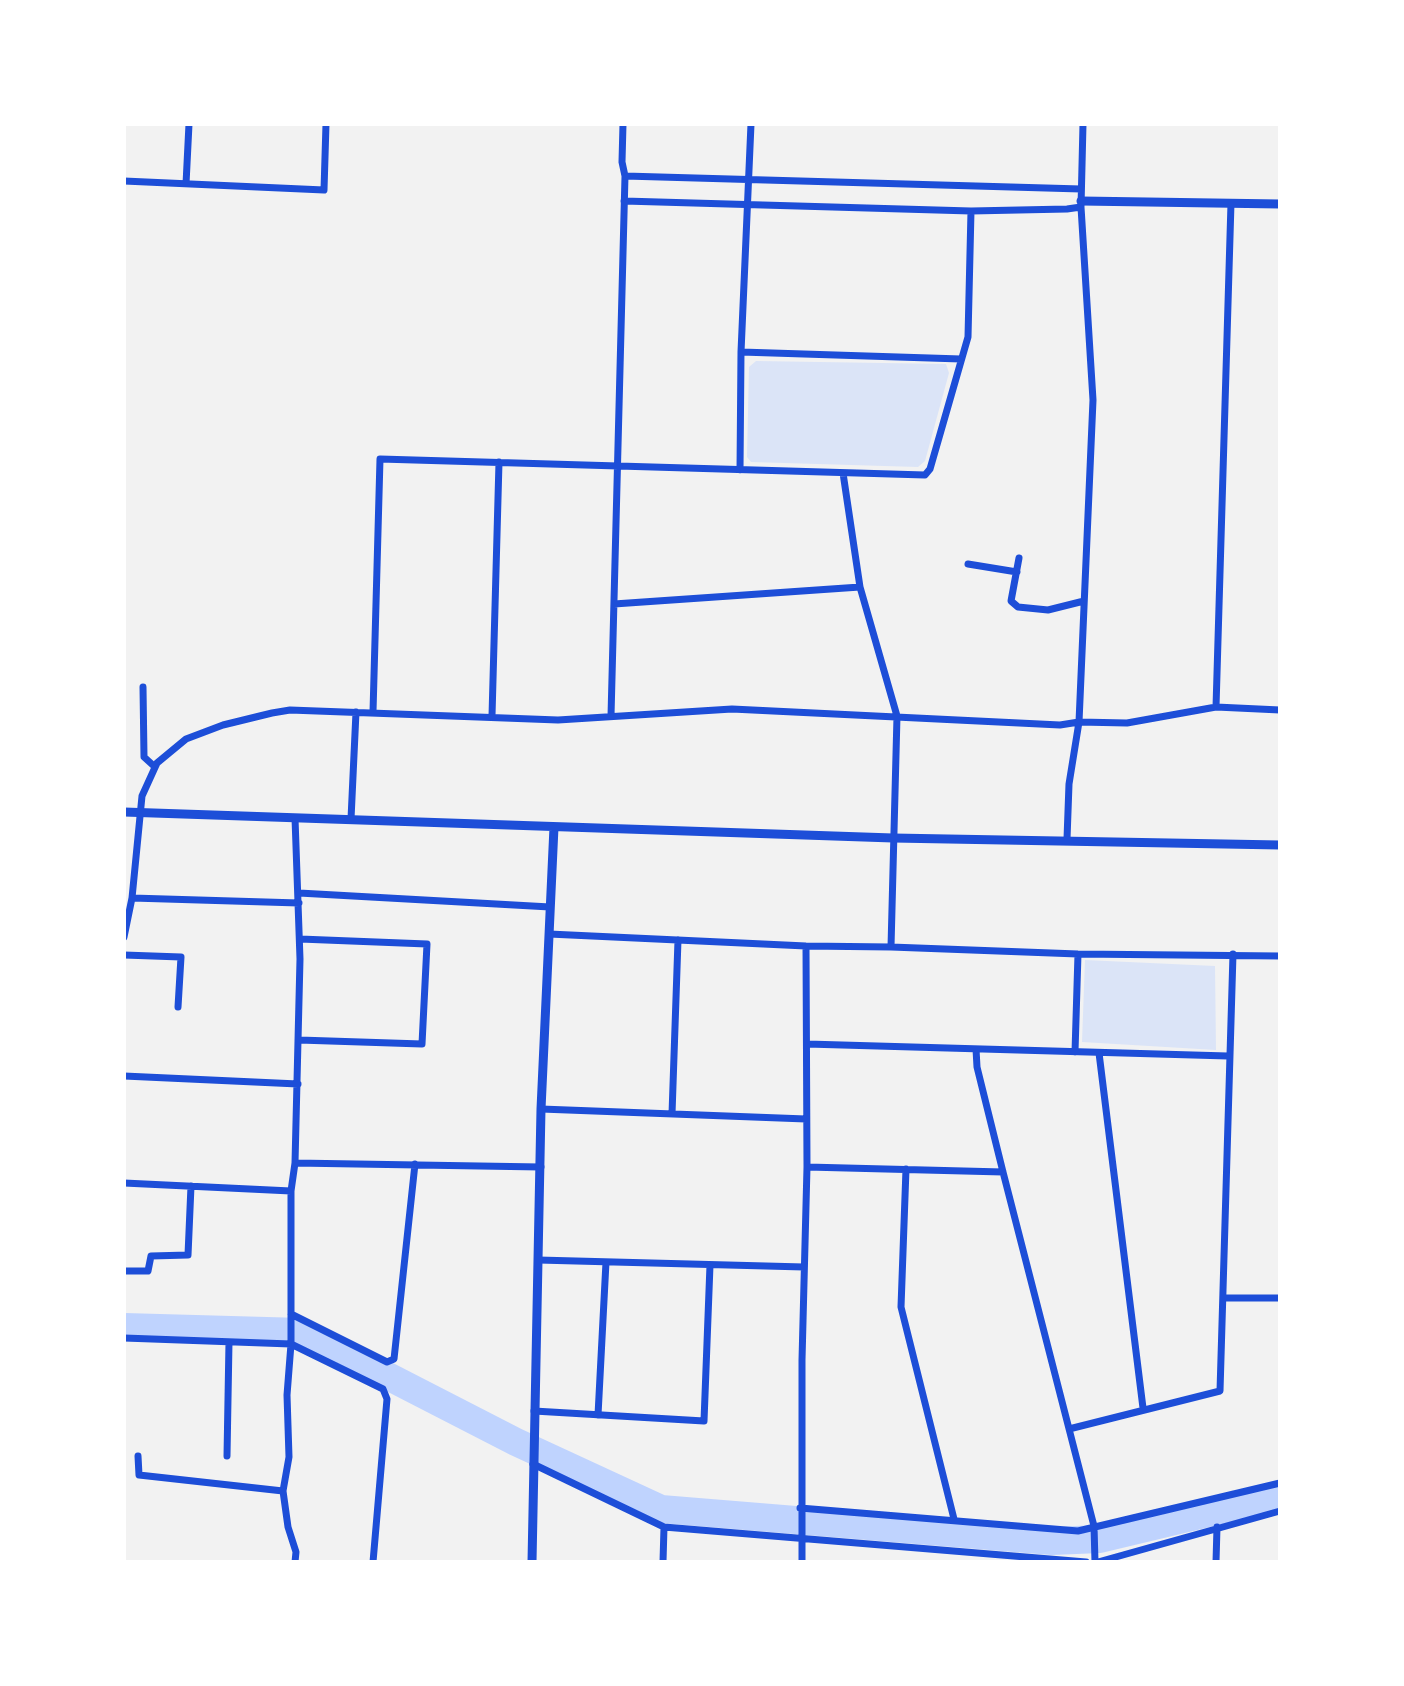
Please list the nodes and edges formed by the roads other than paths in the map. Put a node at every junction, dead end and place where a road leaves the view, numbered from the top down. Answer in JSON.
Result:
{"nodes":[{"id":1,"x":188,"y":124,"type":"edge"},
{"id":2,"x":326,"y":124,"type":"edge"},
{"id":3,"x":623,"y":124,"type":"edge"},
{"id":4,"x":751,"y":124,"type":"edge"},
{"id":5,"x":1083,"y":124,"type":"edge"},
{"id":6,"x":625,"y":176,"type":"junction"},
{"id":7,"x":747,"y":180,"type":"junction"},
{"id":8,"x":124,"y":181,"type":"edge"},
{"id":9,"x":186,"y":184,"type":"junction"},
{"id":10,"x":1081,"y":189,"type":"junction"},
{"id":11,"x":624,"y":201,"type":"junction"},
{"id":12,"x":1231,"y":203,"type":"junction"},
{"id":13,"x":746,"y":204,"type":"junction"},
{"id":14,"x":1081,"y":204,"type":"junction"},
{"id":15,"x":1280,"y":204,"type":"edge"},
{"id":16,"x":971,"y":211,"type":"junction"},
{"id":17,"x":741,"y":352,"type":"junction"},
{"id":18,"x":961,"y":359,"type":"junction"},
{"id":19,"x":499,"y":463,"type":"junction"},
{"id":20,"x":617,"y":467,"type":"junction"},
{"id":21,"x":740,"y":470,"type":"junction"},
{"id":22,"x":843,"y":473,"type":"junction"},
{"id":23,"x":1019,"y":558,"type":"dead end"},
{"id":24,"x":968,"y":564,"type":"dead end"},
{"id":25,"x":1017,"y":572,"type":"junction"},
{"id":26,"x":860,"y":587,"type":"junction"},
{"id":27,"x":1084,"y":601,"type":"junction"},
{"id":28,"x":614,"y":604,"type":"junction"},
{"id":29,"x":143,"y":687,"type":"dead end"},
{"id":30,"x":1216,"y":707,"type":"junction"},
{"id":31,"x":1280,"y":710,"type":"edge"},
{"id":32,"x":356,"y":712,"type":"junction"},
{"id":33,"x":373,"y":712,"type":"junction"},
{"id":34,"x":492,"y":716,"type":"junction"},
{"id":35,"x":611,"y":716,"type":"junction"},
{"id":36,"x":897,"y":716,"type":"junction"},
{"id":37,"x":1079,"y":722,"type":"junction"},
{"id":38,"x":155,"y":767,"type":"junction"},
{"id":39,"x":124,"y":812,"type":"edge"},
{"id":40,"x":139,"y":813,"type":"junction"},
{"id":41,"x":295,"y":818,"type":"junction"},
{"id":42,"x":351,"y":819,"type":"junction"},
{"id":43,"x":554,"y":827,"type":"junction"},
{"id":44,"x":893,"y":838,"type":"junction"},
{"id":45,"x":1067,"y":839,"type":"junction"},
{"id":46,"x":1280,"y":845,"type":"edge"},
{"id":47,"x":299,"y":893,"type":"junction"},
{"id":48,"x":132,"y":898,"type":"junction"},
{"id":49,"x":299,"y":902,"type":"junction"},
{"id":50,"x":550,"y":907,"type":"junction"},
{"id":51,"x":549,"y":934,"type":"junction"},
{"id":52,"x":124,"y":937,"type":"edge"},
{"id":53,"x":300,"y":939,"type":"junction"},
{"id":54,"x":678,"y":940,"type":"junction"},
{"id":55,"x":806,"y":946,"type":"junction"},
{"id":56,"x":891,"y":947,"type":"junction"},
{"id":57,"x":1078,"y":954,"type":"junction"},
{"id":58,"x":1233,"y":954,"type":"junction"},
{"id":59,"x":124,"y":955,"type":"edge"},
{"id":60,"x":1280,"y":956,"type":"edge"},
{"id":61,"x":178,"y":1007,"type":"dead end"},
{"id":62,"x":299,"y":1040,"type":"junction"},
{"id":63,"x":807,"y":1044,"type":"junction"},
{"id":64,"x":976,"y":1049,"type":"junction"},
{"id":65,"x":1075,"y":1052,"type":"junction"},
{"id":66,"x":1098,"y":1053,"type":"junction"},
{"id":67,"x":1228,"y":1056,"type":"junction"},
{"id":68,"x":124,"y":1076,"type":"edge"},
{"id":69,"x":298,"y":1084,"type":"junction"},
{"id":70,"x":541,"y":1109,"type":"junction"},
{"id":71,"x":672,"y":1114,"type":"junction"},
{"id":72,"x":806,"y":1119,"type":"junction"},
{"id":73,"x":295,"y":1163,"type":"junction"},
{"id":74,"x":415,"y":1164,"type":"junction"},
{"id":75,"x":541,"y":1167,"type":"junction"},
{"id":76,"x":807,"y":1167,"type":"junction"},
{"id":77,"x":906,"y":1169,"type":"junction"},
{"id":78,"x":1003,"y":1172,"type":"junction"},
{"id":79,"x":124,"y":1183,"type":"edge"},
{"id":80,"x":191,"y":1186,"type":"junction"},
{"id":81,"x":291,"y":1191,"type":"junction"},
{"id":82,"x":538,"y":1261,"type":"junction"},
{"id":83,"x":606,"y":1262,"type":"junction"},
{"id":84,"x":710,"y":1265,"type":"junction"},
{"id":85,"x":804,"y":1267,"type":"junction"},
{"id":86,"x":124,"y":1271,"type":"edge"},
{"id":87,"x":1223,"y":1298,"type":"junction"},
{"id":88,"x":1280,"y":1298,"type":"edge"},
{"id":89,"x":291,"y":1314,"type":"junction"},
{"id":90,"x":124,"y":1338,"type":"edge"},
{"id":91,"x":229,"y":1342,"type":"junction"},
{"id":92,"x":291,"y":1344,"type":"junction"},
{"id":93,"x":1143,"y":1408,"type":"junction"},
{"id":94,"x":534,"y":1411,"type":"junction"},
{"id":95,"x":598,"y":1415,"type":"junction"},
{"id":96,"x":1069,"y":1429,"type":"junction"},
{"id":97,"x":138,"y":1456,"type":"dead end"},
{"id":98,"x":227,"y":1456,"type":"dead end"},
{"id":99,"x":533,"y":1464,"type":"junction"},
{"id":100,"x":1280,"y":1483,"type":"edge"},
{"id":101,"x":283,"y":1491,"type":"junction"},
{"id":102,"x":800,"y":1508,"type":"junction"},
{"id":103,"x":1280,"y":1511,"type":"edge"},
{"id":104,"x":954,"y":1519,"type":"junction"},
{"id":105,"x":1094,"y":1526,"type":"junction"},
{"id":106,"x":664,"y":1527,"type":"junction"},
{"id":107,"x":1217,"y":1527,"type":"junction"},
{"id":108,"x":801,"y":1540,"type":"junction"},
{"id":109,"x":295,"y":1562,"type":"edge"},
{"id":110,"x":373,"y":1562,"type":"edge"},
{"id":111,"x":532,"y":1562,"type":"edge"},
{"id":112,"x":663,"y":1562,"type":"edge"},
{"id":113,"x":802,"y":1562,"type":"edge"},
{"id":114,"x":1086,"y":1562,"type":"edge"},
{"id":115,"x":1097,"y":1562,"type":"edge"},
{"id":116,"x":1216,"y":1562,"type":"edge"}],
"edges":[{"from":1,"to":9,"type":"street"},
{"from":2,"to":9,"type":"street"},
{"from":3,"to":6,"type":"street"},
{"from":4,"to":7,"type":"street"},
{"from":5,"to":10,"type":"street"},
{"from":6,"to":7,"type":"street"},
{"from":6,"to":11,"type":"street"},
{"from":7,"to":10,"type":"street"},
{"from":7,"to":13,"type":"street"},
{"from":8,"to":9,"type":"street"},
{"from":10,"to":14,"type":"street"},
{"from":11,"to":13,"type":"street"},
{"from":11,"to":20,"type":"street"},
{"from":12,"to":14,"type":"street"},
{"from":12,"to":15,"type":"street"},
{"from":12,"to":30,"type":"street"},
{"from":13,"to":16,"type":"street"},
{"from":13,"to":17,"type":"street"},
{"from":14,"to":16,"type":"street"},
{"from":14,"to":27,"type":"street"},
{"from":16,"to":18,"type":"street"},
{"from":17,"to":18,"type":"street"},
{"from":17,"to":21,"type":"street"},
{"from":18,"to":22,"type":"street"},
{"from":19,"to":20,"type":"street"},
{"from":19,"to":33,"type":"street"},
{"from":19,"to":34,"type":"street"},
{"from":20,"to":21,"type":"street"},
{"from":20,"to":28,"type":"street"},
{"from":21,"to":22,"type":"street"},
{"from":22,"to":26,"type":"street"},
{"from":23,"to":25,"type":"street"},
{"from":24,"to":25,"type":"street"},
{"from":25,"to":27,"type":"street"},
{"from":26,"to":28,"type":"street"},
{"from":26,"to":36,"type":"street"},
{"from":27,"to":37,"type":"street"},
{"from":28,"to":35,"type":"street"},
{"from":29,"to":38,"type":"street"},
{"from":30,"to":31,"type":"street"},
{"from":30,"to":37,"type":"street"},
{"from":32,"to":33,"type":"street"},
{"from":32,"to":38,"type":"street"},
{"from":32,"to":42,"type":"street"},
{"from":33,"to":34,"type":"street"},
{"from":34,"to":35,"type":"street"},
{"from":35,"to":36,"type":"street"},
{"from":36,"to":37,"type":"street"},
{"from":36,"to":44,"type":"street"},
{"from":37,"to":45,"type":"street"},
{"from":38,"to":40,"type":"street"},
{"from":39,"to":40,"type":"street"},
{"from":40,"to":41,"type":"street"},
{"from":40,"to":48,"type":"street"},
{"from":41,"to":42,"type":"street"},
{"from":41,"to":47,"type":"street"},
{"from":42,"to":43,"type":"street"},
{"from":43,"to":44,"type":"street"},
{"from":43,"to":50,"type":"street"},
{"from":44,"to":45,"type":"street"},
{"from":44,"to":56,"type":"street"},
{"from":45,"to":46,"type":"street"},
{"from":47,"to":49,"type":"street"},
{"from":47,"to":50,"type":"street"},
{"from":48,"to":49,"type":"street"},
{"from":48,"to":52,"type":"street"},
{"from":49,"to":53,"type":"street"},
{"from":50,"to":51,"type":"street"},
{"from":51,"to":54,"type":"street"},
{"from":51,"to":70,"type":"street"},
{"from":53,"to":62,"type":"street"},
{"from":53,"to":62,"type":"street"},
{"from":54,"to":55,"type":"street"},
{"from":54,"to":71,"type":"street"},
{"from":55,"to":56,"type":"street"},
{"from":55,"to":63,"type":"street"},
{"from":56,"to":57,"type":"street"},
{"from":57,"to":58,"type":"street"},
{"from":57,"to":65,"type":"street"},
{"from":58,"to":60,"type":"street"},
{"from":58,"to":67,"type":"street"},
{"from":59,"to":61,"type":"street"},
{"from":62,"to":69,"type":"street"},
{"from":63,"to":64,"type":"street"},
{"from":63,"to":72,"type":"street"},
{"from":64,"to":65,"type":"street"},
{"from":64,"to":78,"type":"street"},
{"from":65,"to":66,"type":"street"},
{"from":66,"to":67,"type":"street"},
{"from":66,"to":93,"type":"street"},
{"from":67,"to":87,"type":"street"},
{"from":68,"to":69,"type":"street"},
{"from":69,"to":73,"type":"street"},
{"from":70,"to":71,"type":"street"},
{"from":70,"to":75,"type":"street"},
{"from":71,"to":72,"type":"street"},
{"from":72,"to":76,"type":"street"},
{"from":73,"to":74,"type":"street"},
{"from":73,"to":81,"type":"street"},
{"from":74,"to":75,"type":"street"},
{"from":74,"to":89,"type":"street"},
{"from":75,"to":82,"type":"street"},
{"from":76,"to":77,"type":"street"},
{"from":76,"to":85,"type":"street"},
{"from":77,"to":78,"type":"street"},
{"from":77,"to":104,"type":"street"},
{"from":78,"to":96,"type":"street"},
{"from":79,"to":80,"type":"street"},
{"from":80,"to":81,"type":"street"},
{"from":80,"to":86,"type":"street"},
{"from":81,"to":89,"type":"street"},
{"from":82,"to":83,"type":"street"},
{"from":82,"to":94,"type":"street"},
{"from":83,"to":84,"type":"street"},
{"from":83,"to":95,"type":"street"},
{"from":84,"to":85,"type":"street"},
{"from":84,"to":95,"type":"street"},
{"from":85,"to":102,"type":"street"},
{"from":87,"to":88,"type":"street"},
{"from":87,"to":93,"type":"street"},
{"from":89,"to":92,"type":"street"},
{"from":90,"to":91,"type":"street"},
{"from":91,"to":92,"type":"street"},
{"from":91,"to":98,"type":"street"},
{"from":92,"to":101,"type":"street"},
{"from":92,"to":110,"type":"street"},
{"from":93,"to":96,"type":"street"},
{"from":94,"to":95,"type":"street"},
{"from":94,"to":99,"type":"street"},
{"from":96,"to":105,"type":"street"},
{"from":97,"to":101,"type":"street"},
{"from":99,"to":106,"type":"street"},
{"from":99,"to":111,"type":"street"},
{"from":100,"to":105,"type":"street"},
{"from":101,"to":109,"type":"street"},
{"from":102,"to":104,"type":"street"},
{"from":102,"to":108,"type":"street"},
{"from":103,"to":107,"type":"street"},
{"from":104,"to":105,"type":"street"},
{"from":105,"to":115,"type":"street"},
{"from":106,"to":108,"type":"street"},
{"from":106,"to":112,"type":"street"},
{"from":107,"to":115,"type":"street"},
{"from":107,"to":116,"type":"street"},
{"from":108,"to":113,"type":"street"},
{"from":108,"to":114,"type":"street"}]}
